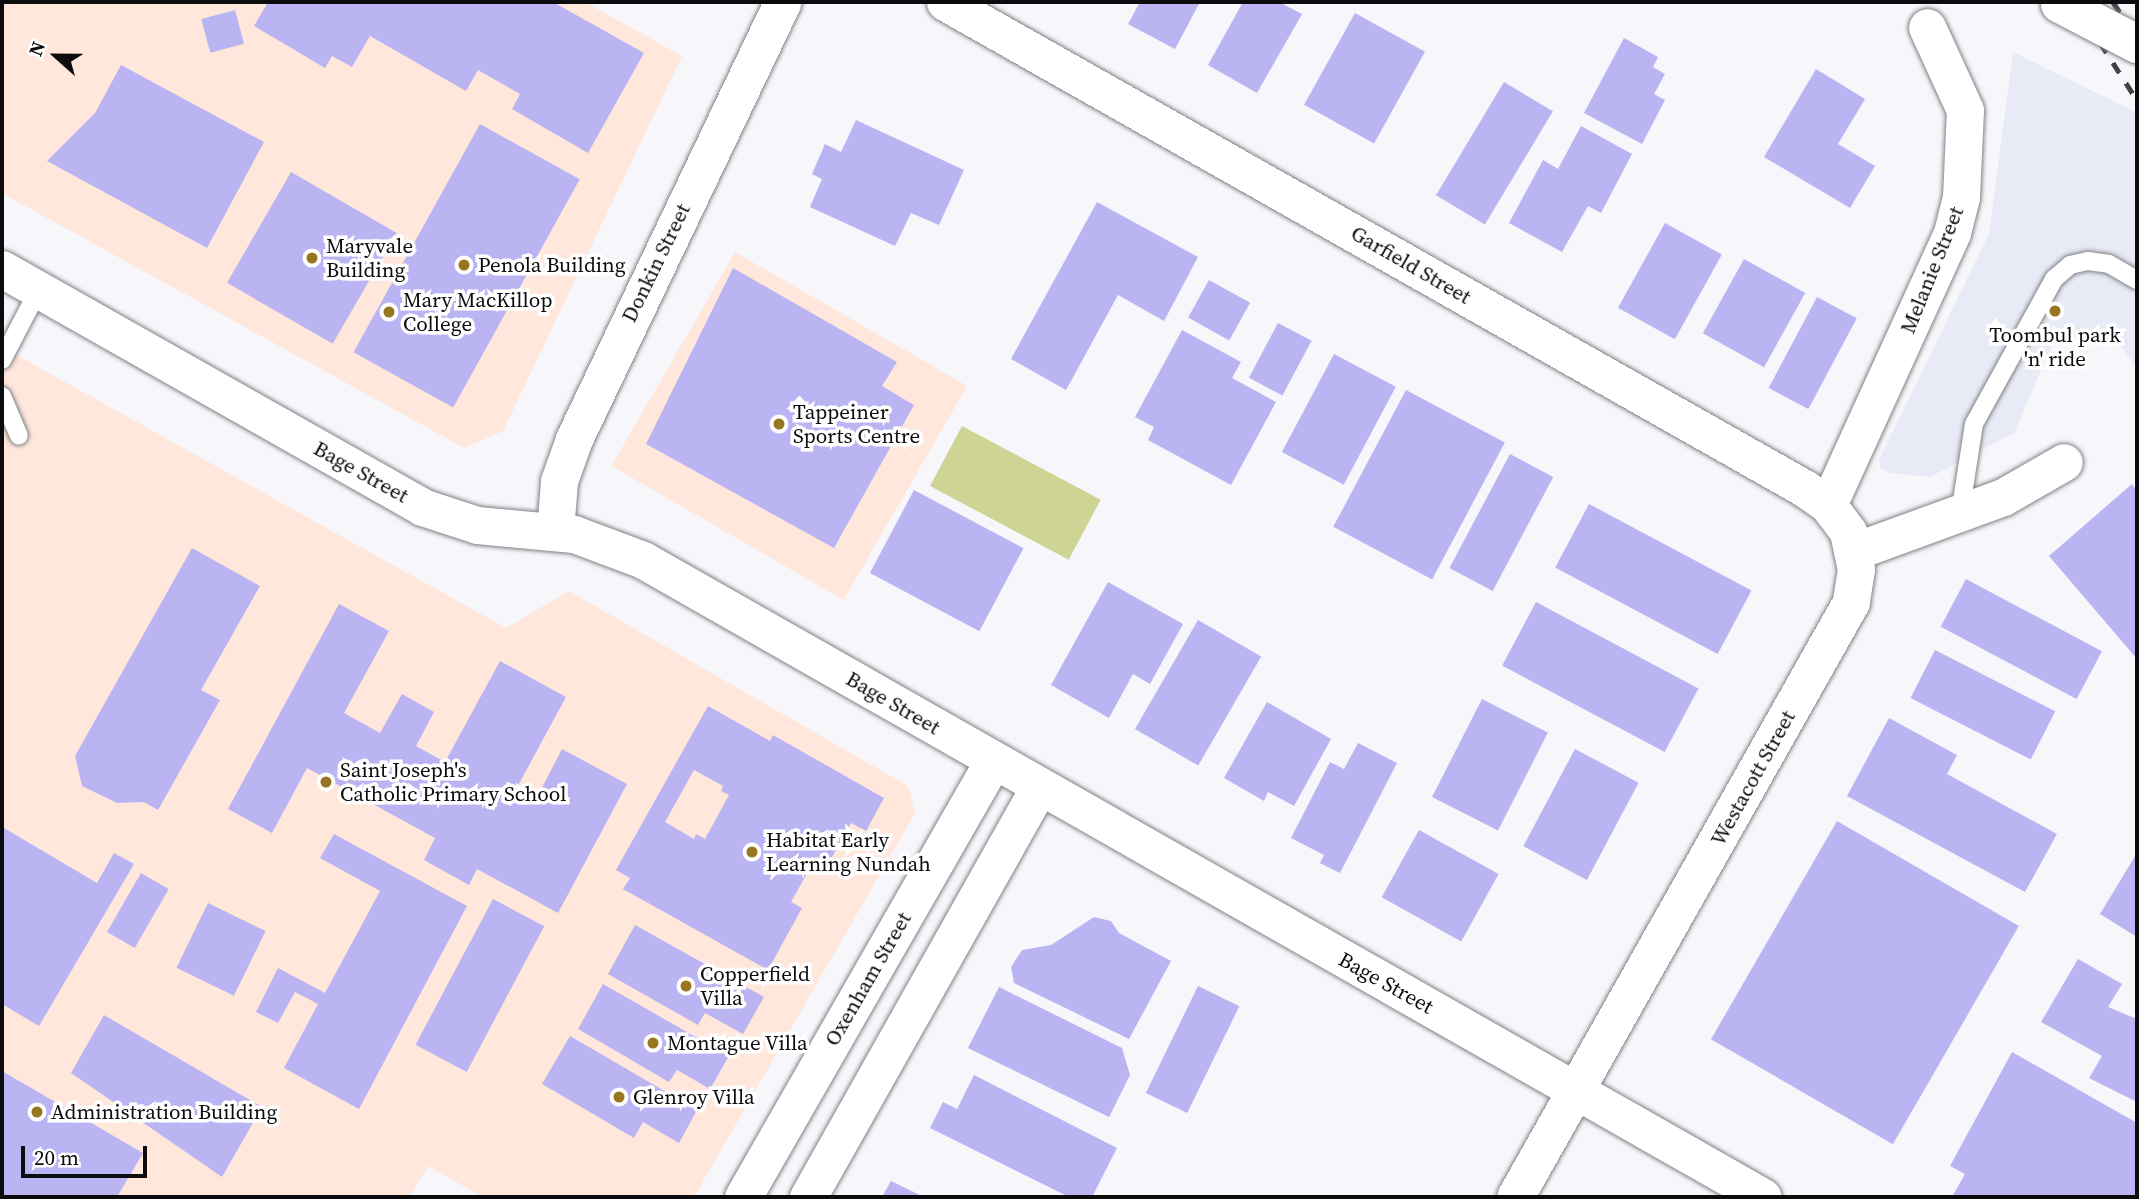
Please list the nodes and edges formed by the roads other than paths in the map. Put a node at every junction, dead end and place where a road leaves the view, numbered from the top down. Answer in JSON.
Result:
{"nodes":[{"id":1,"x":782,"y":2,"type":"edge"},
{"id":2,"x":945,"y":2,"type":"edge"},
{"id":3,"x":2060,"y":4,"type":"dead end"},
{"id":4,"x":1927,"y":27,"type":"dead end"},
{"id":5,"x":2137,"y":44,"type":"edge"},
{"id":6,"x":2,"y":270,"type":"edge"},
{"id":7,"x":2137,"y":279,"type":"edge"},
{"id":8,"x":38,"y":291,"type":"junction"},
{"id":9,"x":2,"y":360,"type":"edge"},
{"id":10,"x":2,"y":396,"type":"edge"},
{"id":11,"x":19,"y":436,"type":"dead end"},
{"id":12,"x":2064,"y":462,"type":"dead end"},
{"id":13,"x":1828,"y":505,"type":"junction"},
{"id":14,"x":1960,"y":514,"type":"junction"},
{"id":15,"x":555,"y":532,"type":"junction"},
{"id":16,"x":1855,"y":551,"type":"junction"},
{"id":17,"x":993,"y":761,"type":"junction"},
{"id":18,"x":1040,"y":787,"type":"junction"},
{"id":19,"x":1577,"y":1091,"type":"junction"},
{"id":20,"x":743,"y":1197,"type":"edge"},
{"id":21,"x":807,"y":1197,"type":"edge"},
{"id":22,"x":1515,"y":1197,"type":"edge"},
{"id":23,"x":1763,"y":1197,"type":"edge"}],
"edges":[{"from":1,"to":15,"type":"street","name":"Donkin Street"},
{"from":2,"to":13,"type":"street","name":"Garfield Street"},
{"from":3,"to":5,"type":"highway","bridge":true},
{"from":4,"to":13,"type":"street","name":"Melanie Street"},
{"from":6,"to":8,"type":"street","name":"Bage Street"},
{"from":7,"to":14,"type":"lane"},
{"from":8,"to":9,"type":"lane"},
{"from":8,"to":15,"type":"street","name":"Bage Street"},
{"from":10,"to":11,"type":"lane"},
{"from":12,"to":14,"type":"street"},
{"from":13,"to":16,"type":"street","name":"Garfield Street"},
{"from":14,"to":16,"type":"street"},
{"from":15,"to":17,"type":"street","name":"Bage Street"},
{"from":16,"to":19,"type":"street","name":"Westacott Street"},
{"from":17,"to":18,"type":"street","name":"Bage Street"},
{"from":17,"to":20,"type":"street","name":"Oxenham Street"},
{"from":18,"to":19,"type":"street","name":"Bage Street"},
{"from":18,"to":21,"type":"street"},
{"from":19,"to":22,"type":"street","name":"Westacott Street"},
{"from":19,"to":23,"type":"street","name":"Bage Street"}]}
